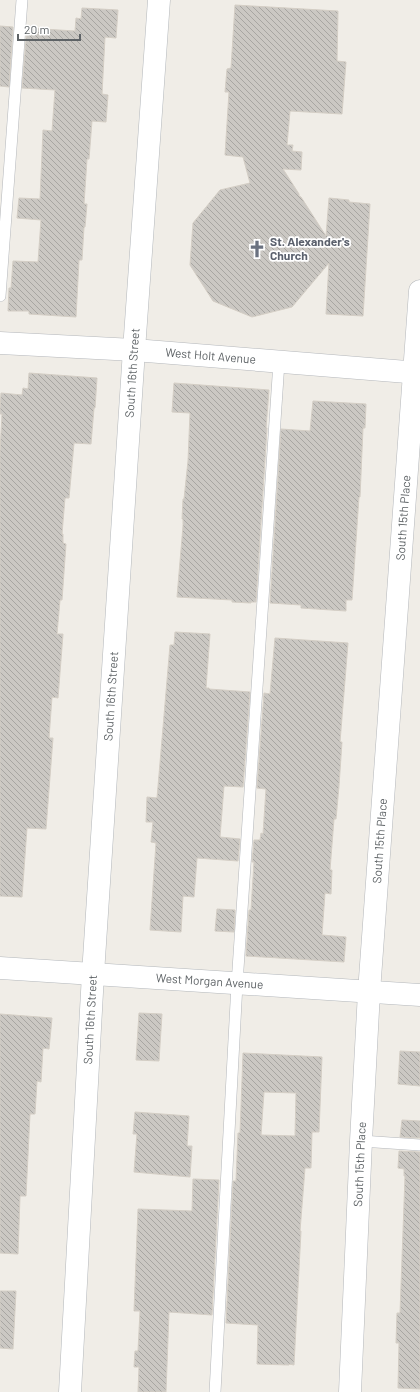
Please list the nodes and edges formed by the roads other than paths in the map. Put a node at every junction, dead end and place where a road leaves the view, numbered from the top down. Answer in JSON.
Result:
{"nodes":[{"id":1,"x":22,"y":0,"type":"edge"},
{"id":2,"x":159,"y":0,"type":"edge"},
{"id":3,"x":420,"y":291,"type":"edge"},
{"id":4,"x":0,"y":296,"type":"edge"},
{"id":5,"x":0,"y":343,"type":"edge"},
{"id":6,"x":134,"y":350,"type":"junction"},
{"id":7,"x":279,"y":362,"type":"junction"},
{"id":8,"x":417,"y":373,"type":"edge"},
{"id":9,"x":0,"y":968,"type":"edge"},
{"id":10,"x":93,"y":974,"type":"junction"},
{"id":11,"x":237,"y":984,"type":"junction"},
{"id":12,"x":369,"y":992,"type":"junction"},
{"id":13,"x":420,"y":995,"type":"edge"},
{"id":14,"x":361,"y":1141,"type":"junction"},
{"id":15,"x":420,"y":1145,"type":"edge"},
{"id":16,"x":70,"y":1392,"type":"edge"},
{"id":17,"x":215,"y":1392,"type":"edge"},
{"id":18,"x":350,"y":1392,"type":"edge"}],
"edges":[{"from":1,"to":4,"type":"lane"},
{"from":2,"to":6,"type":"street","name":"South 16th Street"},
{"from":3,"to":8,"type":"street","name":"South 15th Place"},
{"from":5,"to":6,"type":"street","name":"West Holt Avenue"},
{"from":6,"to":7,"type":"street","name":"West Holt Avenue"},
{"from":6,"to":10,"type":"street","name":"South 16th Street"},
{"from":7,"to":8,"type":"street","name":"West Holt Avenue"},
{"from":7,"to":11,"type":"lane"},
{"from":8,"to":12,"type":"street","name":"South 15th Place"},
{"from":9,"to":10,"type":"street","name":"West Morgan Avenue"},
{"from":10,"to":11,"type":"street","name":"West Morgan Avenue"},
{"from":10,"to":16,"type":"street","name":"South 16th Street"},
{"from":11,"to":12,"type":"street","name":"West Morgan Avenue"},
{"from":11,"to":17,"type":"lane"},
{"from":12,"to":13,"type":"street","name":"West Morgan Avenue"},
{"from":12,"to":14,"type":"street","name":"South 15th Place"},
{"from":14,"to":15,"type":"lane"},
{"from":14,"to":18,"type":"street","name":"South 15th Place"}]}
